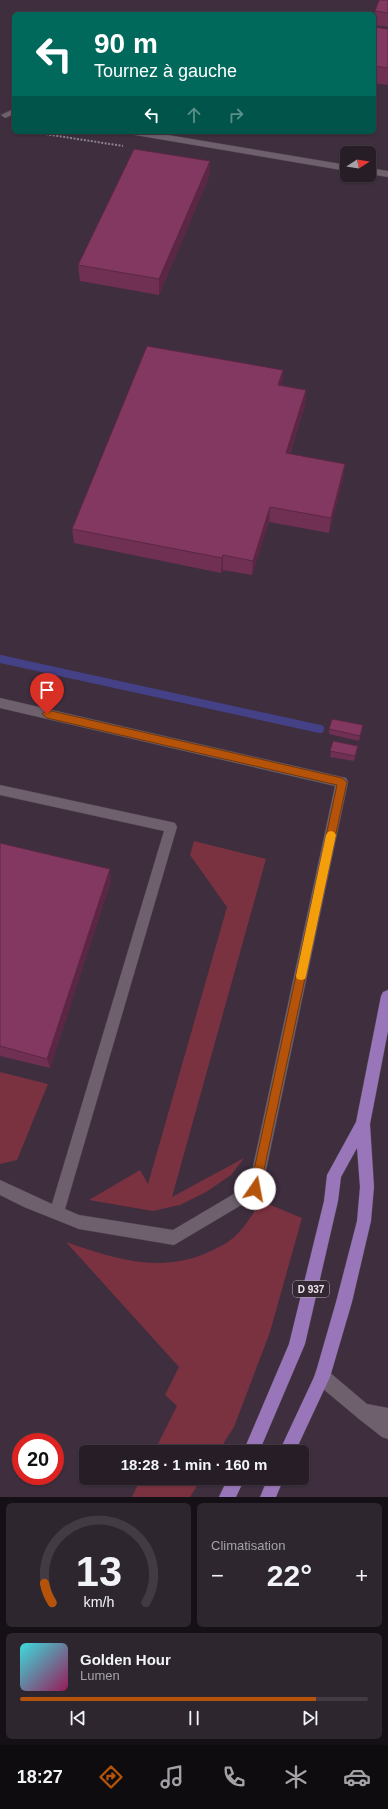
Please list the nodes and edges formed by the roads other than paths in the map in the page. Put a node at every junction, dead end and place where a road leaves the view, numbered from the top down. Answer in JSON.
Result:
{"nodes":[{"id":1,"x":12,"y":111,"type":"edge"},
{"id":2,"x":4,"y":115,"type":"dead end"},
{"id":3,"x":147,"y":134,"type":"edge"},
{"id":4,"x":340,"y":167,"type":"edge"},
{"id":5,"x":376,"y":172,"type":"edge"},
{"id":6,"x":388,"y":174,"type":"edge"},
{"id":7,"x":0,"y":703,"type":"edge"},
{"id":8,"x":0,"y":790,"type":"edge"},
{"id":9,"x":388,"y":996,"type":"edge"},
{"id":10,"x":363,"y":1124,"type":"junction"},
{"id":11,"x":0,"y":1187,"type":"edge"},
{"id":12,"x":57,"y":1213,"type":"junction"},
{"id":13,"x":322,"y":1376,"type":"junction"},
{"id":14,"x":363,"y":1411,"type":"junction"},
{"id":15,"x":388,"y":1416,"type":"edge"},
{"id":16,"x":388,"y":1431,"type":"edge"},
{"id":17,"x":254,"y":1445,"type":"edge"},
{"id":18,"x":290,"y":1445,"type":"edge"},
{"id":19,"x":233,"y":1485,"type":"edge"},
{"id":20,"x":273,"y":1485,"type":"edge"},
{"id":21,"x":227,"y":1497,"type":"edge"},
{"id":22,"x":268,"y":1497,"type":"edge"}],
"edges":[{"from":1,"to":2,"type":"street"},
{"from":3,"to":4,"type":"street"},
{"from":5,"to":6,"type":"street"},
{"from":7,"to":12,"type":"street"},
{"from":8,"to":12,"type":"street"},
{"from":9,"to":10,"type":"main road","number":"D 937"},
{"from":10,"to":13,"type":"main road","number":"D 937"},
{"from":10,"to":17,"type":"main road","number":"D 937"},
{"from":11,"to":12,"type":"street"},
{"from":13,"to":14,"type":"street"},
{"from":13,"to":18,"type":"main road","number":"D 937"},
{"from":14,"to":15,"type":"street"},
{"from":14,"to":16,"type":"street"},
{"from":19,"to":21,"type":"main road"},
{"from":20,"to":22,"type":"main road"}]}
